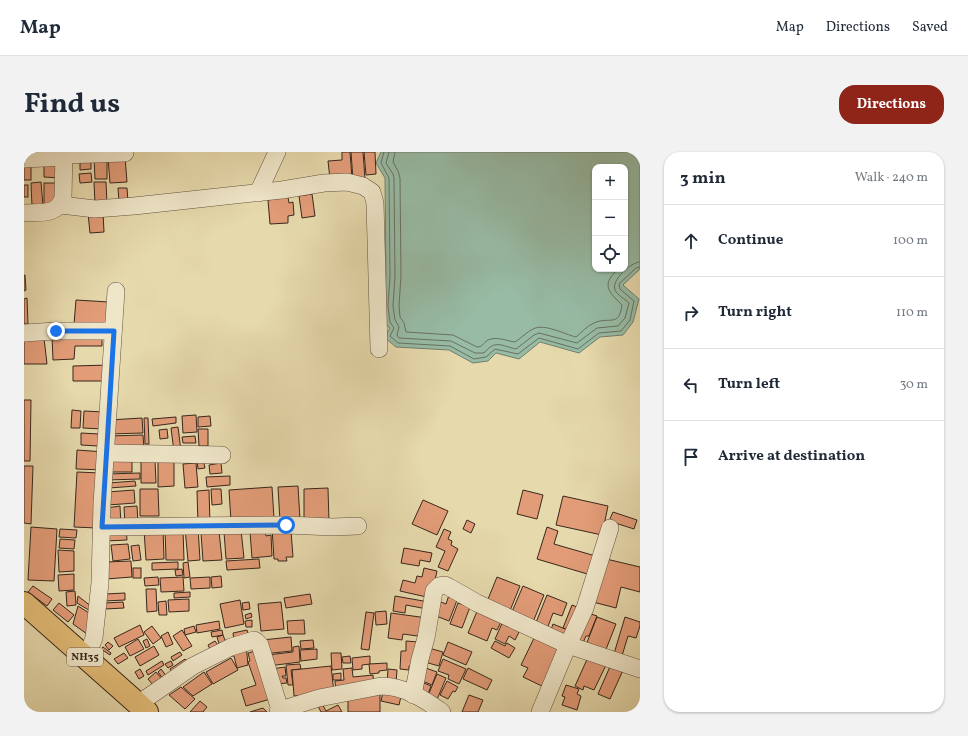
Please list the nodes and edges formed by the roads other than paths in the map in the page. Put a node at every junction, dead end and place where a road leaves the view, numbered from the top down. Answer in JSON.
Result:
{"nodes":[{"id":1,"x":277,"y":152,"type":"edge"},
{"id":2,"x":125,"y":153,"type":"edge"},
{"id":3,"x":64,"y":155,"type":"edge"},
{"id":4,"x":24,"y":159,"type":"edge"},
{"id":5,"x":258,"y":193,"type":"junction"},
{"id":6,"x":61,"y":205,"type":"junction"},
{"id":7,"x":24,"y":213,"type":"edge"},
{"id":8,"x":116,"y":291,"type":"dead end"},
{"id":9,"x":114,"y":331,"type":"junction"},
{"id":10,"x":24,"y":333,"type":"edge"},
{"id":11,"x":380,"y":349,"type":"dead end"},
{"id":12,"x":106,"y":453,"type":"junction"},
{"id":13,"x":222,"y":455,"type":"dead end"},
{"id":14,"x":358,"y":526,"type":"dead end"},
{"id":15,"x":102,"y":527,"type":"junction"},
{"id":16,"x":610,"y":528,"type":"dead end"},
{"id":17,"x":24,"y":603,"type":"edge"},
{"id":18,"x":568,"y":645,"type":"junction"},
{"id":19,"x":86,"y":658,"type":"junction"},
{"id":20,"x":640,"y":669,"type":"edge"},
{"id":21,"x":413,"y":695,"type":"junction"},
{"id":22,"x":142,"y":708,"type":"edge"},
{"id":23,"x":279,"y":711,"type":"edge"},
{"id":24,"x":442,"y":712,"type":"edge"},
{"id":25,"x":540,"y":712,"type":"edge"}],
"edges":[{"from":1,"to":5,"type":"street"},
{"from":2,"to":3,"type":"street"},
{"from":3,"to":4,"type":"street"},
{"from":3,"to":6,"type":"street"},
{"from":5,"to":6,"type":"street"},
{"from":5,"to":11,"type":"street"},
{"from":6,"to":7,"type":"street"},
{"from":8,"to":9,"type":"street"},
{"from":9,"to":10,"type":"street"},
{"from":9,"to":12,"type":"street"},
{"from":12,"to":13,"type":"street"},
{"from":12,"to":15,"type":"street"},
{"from":14,"to":15,"type":"street"},
{"from":15,"to":19,"type":"street"},
{"from":16,"to":18,"type":"street"},
{"from":17,"to":19,"type":"highway","number":"NH35"},
{"from":18,"to":20,"type":"street"},
{"from":18,"to":21,"type":"street"},
{"from":18,"to":25,"type":"street"},
{"from":19,"to":22,"type":"highway","number":"NH35"},
{"from":21,"to":23,"type":"street"},
{"from":21,"to":24,"type":"street"},
{"from":22,"to":23,"type":"street"}]}
